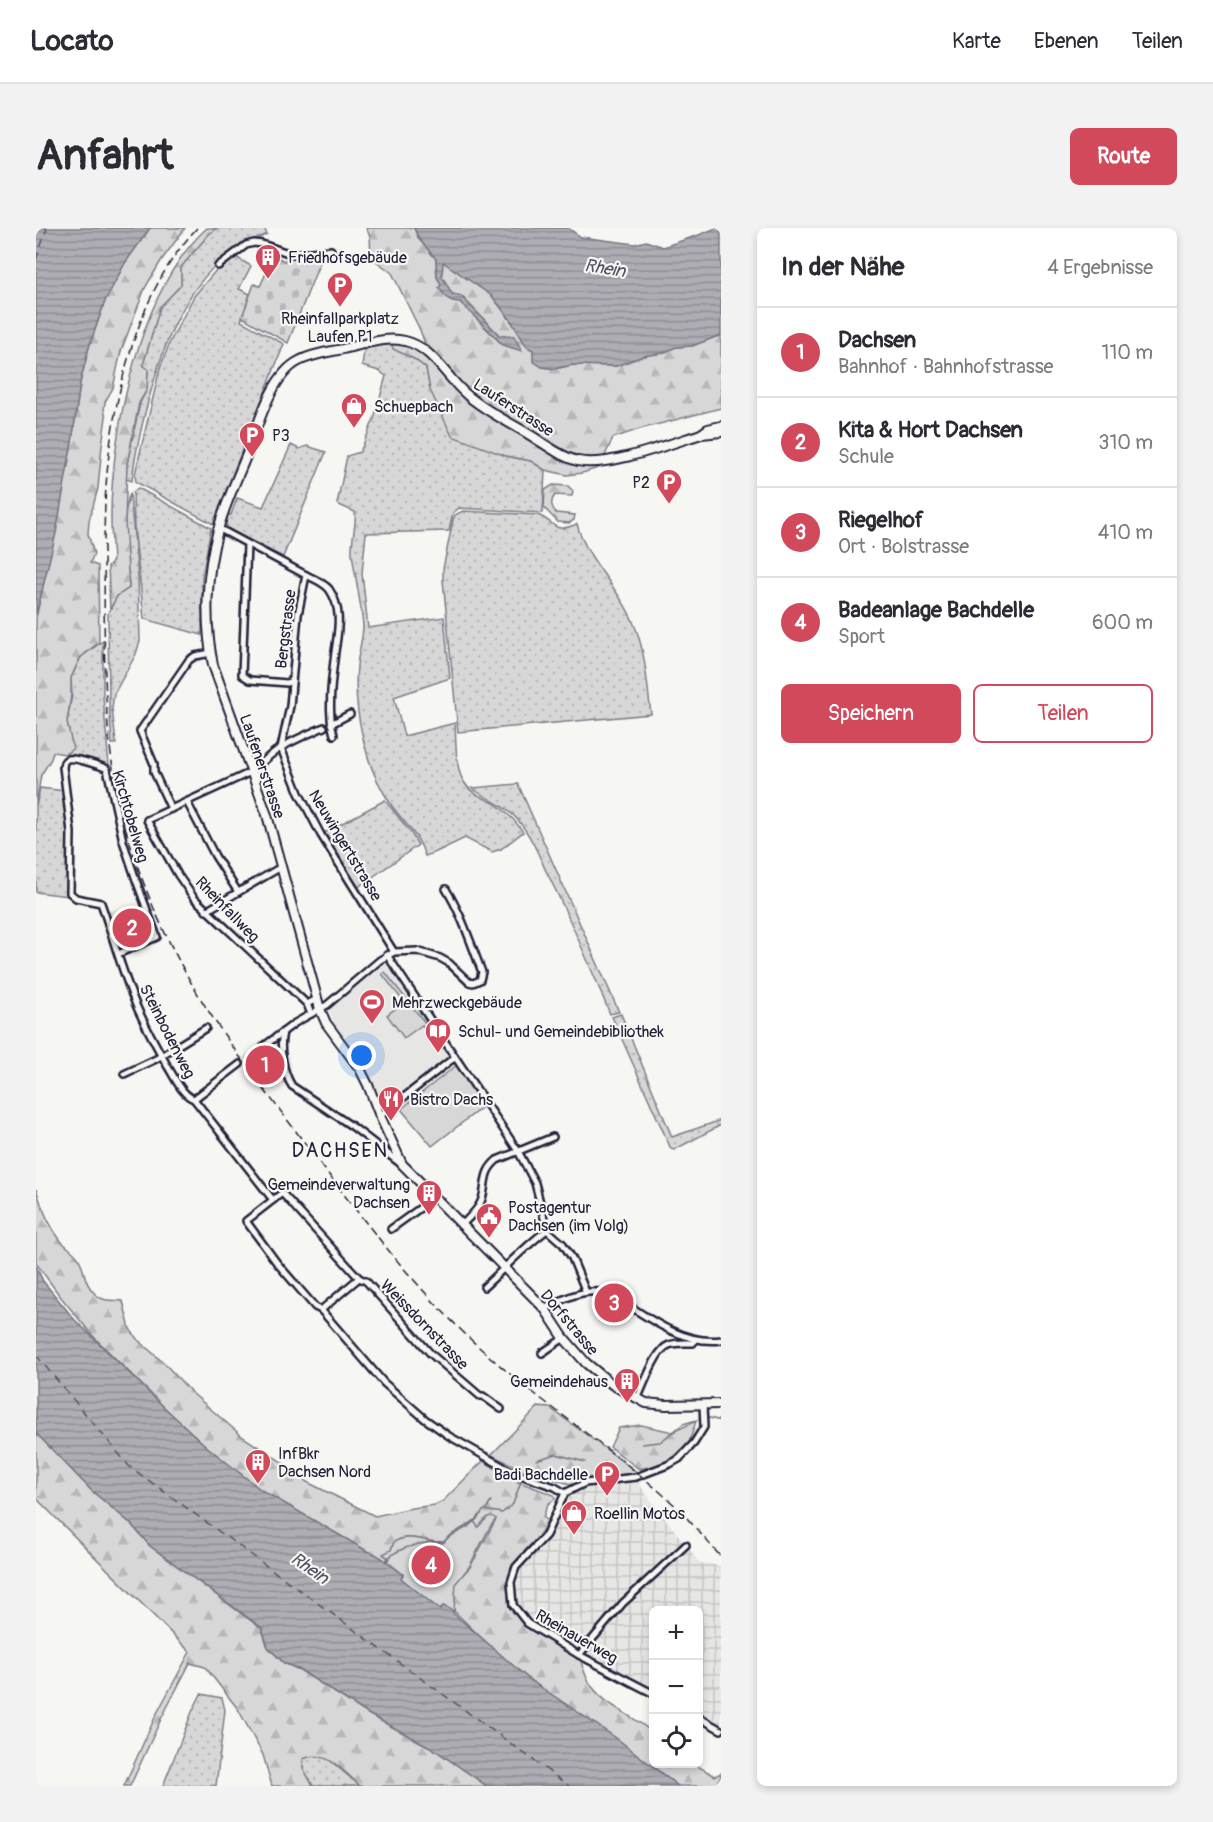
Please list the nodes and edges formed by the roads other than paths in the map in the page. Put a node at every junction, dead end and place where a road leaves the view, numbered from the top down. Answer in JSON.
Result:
{"nodes":[{"id":1,"x":331,"y":250,"type":"dead end"},
{"id":2,"x":218,"y":266,"type":"dead end"},
{"id":3,"x":721,"y":426,"type":"edge"},
{"id":4,"x":721,"y":432,"type":"edge"},
{"id":5,"x":701,"y":434,"type":"junction"},
{"id":6,"x":218,"y":528,"type":"junction"},
{"id":7,"x":247,"y":544,"type":"junction"},
{"id":8,"x":306,"y":575,"type":"junction"},
{"id":9,"x":211,"y":653,"type":"junction"},
{"id":10,"x":292,"y":681,"type":"junction"},
{"id":11,"x":350,"y":714,"type":"dead end"},
{"id":12,"x":331,"y":724,"type":"junction"},
{"id":13,"x":324,"y":727,"type":"dead end"},
{"id":14,"x":334,"y":735,"type":"dead end"},
{"id":15,"x":281,"y":748,"type":"junction"},
{"id":16,"x":251,"y":772,"type":"junction"},
{"id":17,"x":255,"y":782,"type":"junction"},
{"id":18,"x":187,"y":802,"type":"junction"},
{"id":19,"x":171,"y":809,"type":"junction"},
{"id":20,"x":281,"y":867,"type":"junction"},
{"id":21,"x":446,"y":889,"type":"dead end"},
{"id":22,"x":238,"y":892,"type":"junction"},
{"id":23,"x":102,"y":903,"type":"joint"},
{"id":24,"x":206,"y":911,"type":"junction"},
{"id":25,"x":394,"y":952,"type":"junction"},
{"id":26,"x":118,"y":954,"type":"junction"},
{"id":27,"x":387,"y":955,"type":"junction"},
{"id":28,"x":316,"y":999,"type":"junction"},
{"id":29,"x":306,"y":1004,"type":"junction"},
{"id":30,"x":320,"y":1010,"type":"junction"},
{"id":31,"x":311,"y":1014,"type":"junction"},
{"id":32,"x":206,"y":1028,"type":"dead end"},
{"id":33,"x":283,"y":1032,"type":"junction"},
{"id":34,"x":264,"y":1046,"type":"tunnel mouth"},
{"id":35,"x":162,"y":1055,"type":"junction"},
{"id":36,"x":455,"y":1057,"type":"junction"},
{"id":37,"x":240,"y":1064,"type":"tunnel mouth"},
{"id":38,"x":124,"y":1074,"type":"dead end"},
{"id":39,"x":194,"y":1099,"type":"junction"},
{"id":40,"x":380,"y":1116,"type":"junction"},
{"id":41,"x":553,"y":1137,"type":"dead end"},
{"id":42,"x":518,"y":1151,"type":"junction"},
{"id":43,"x":402,"y":1164,"type":"junction"},
{"id":44,"x":434,"y":1198,"type":"junction"},
{"id":45,"x":273,"y":1200,"type":"junction"},
{"id":46,"x":461,"y":1226,"type":"junction"},
{"id":47,"x":391,"y":1229,"type":"dead end"},
{"id":48,"x":547,"y":1230,"type":"junction"},
{"id":49,"x":504,"y":1269,"type":"junction"},
{"id":50,"x":359,"y":1278,"type":"junction"},
{"id":51,"x":484,"y":1287,"type":"dead end"},
{"id":52,"x":586,"y":1292,"type":"junction"},
{"id":53,"x":545,"y":1309,"type":"junction"},
{"id":54,"x":321,"y":1310,"type":"junction"},
{"id":55,"x":564,"y":1338,"type":"junction"},
{"id":56,"x":695,"y":1340,"type":"junction"},
{"id":57,"x":721,"y":1340,"type":"edge"},
{"id":58,"x":542,"y":1353,"type":"dead end"},
{"id":59,"x":637,"y":1399,"type":"junction"},
{"id":60,"x":721,"y":1404,"type":"edge"},
{"id":61,"x":704,"y":1408,"type":"junction"},
{"id":62,"x":501,"y":1409,"type":"dead end"},
{"id":63,"x":565,"y":1493,"type":"junction"},
{"id":64,"x":686,"y":1545,"type":"dead end"},
{"id":65,"x":579,"y":1655,"type":"junction"},
{"id":66,"x":649,"y":1691,"type":"edge"},
{"id":67,"x":703,"y":1719,"type":"edge"},
{"id":68,"x":721,"y":1730,"type":"edge"}],
"edges":[{"from":1,"to":2,"type":"street"},
{"from":3,"to":5,"type":"street","name":"Lauferstrasse"},
{"from":4,"to":5,"type":"street","name":"Lauferstrasse"},
{"from":5,"to":6,"type":"street","name":"Lauferstrasse"},
{"from":6,"to":7,"type":"street","name":"Bergstrasse"},
{"from":6,"to":9,"type":"street","name":"Laufenerstrasse"},
{"from":7,"to":8,"type":"street","name":"Bergstrasse"},
{"from":7,"to":10,"type":"street"},
{"from":8,"to":10,"type":"street","name":"Bergstrasse"},
{"from":8,"to":12,"type":"street"},
{"from":9,"to":16,"type":"street","name":"Laufenerstrasse"},
{"from":9,"to":19,"type":"street"},
{"from":10,"to":15,"type":"street","name":"Bergstrasse"},
{"from":11,"to":12,"type":"street"},
{"from":12,"to":14,"type":"street"},
{"from":13,"to":15,"type":"street"},
{"from":15,"to":17,"type":"street"},
{"from":15,"to":25,"type":"street","name":"Neuwingertstrasse"},
{"from":16,"to":17,"type":"street","name":"Laufenerstrasse"},
{"from":16,"to":18,"type":"street"},
{"from":17,"to":20,"type":"street","name":"Laufenerstrasse"},
{"from":18,"to":19,"type":"street"},
{"from":18,"to":22,"type":"street"},
{"from":19,"to":24,"type":"street","name":"Rheinfallweg"},
{"from":20,"to":22,"type":"street"},
{"from":20,"to":28,"type":"street","name":"Laufenerstrasse"},
{"from":21,"to":25,"type":"street"},
{"from":22,"to":24,"type":"street"},
{"from":23,"to":26,"type":"street","name":"Steinbodenweg"},
{"from":23,"to":26,"type":"street","name":"Kirchtobelweg"},
{"from":24,"to":29,"type":"street","name":"Rheinfallweg"},
{"from":25,"to":27,"type":"street"},
{"from":26,"to":35,"type":"street","name":"Steinbodenweg"},
{"from":27,"to":30,"type":"street"},
{"from":27,"to":36,"type":"street"},
{"from":28,"to":29,"type":"street"},
{"from":28,"to":30,"type":"street","name":"Laufenerstrasse"},
{"from":29,"to":31,"type":"street","name":"Rheinfallweg"},
{"from":30,"to":31,"type":"street"},
{"from":30,"to":40,"type":"street","name":"Dorfstrasse"},
{"from":31,"to":33,"type":"street"},
{"from":32,"to":35,"type":"street"},
{"from":33,"to":34,"type":"street"},
{"from":33,"to":43,"type":"street"},
{"from":35,"to":38,"type":"street"},
{"from":35,"to":39,"type":"street","name":"Steinbodenweg"},
{"from":36,"to":40,"type":"street"},
{"from":36,"to":42,"type":"street"},
{"from":37,"to":39,"type":"street"},
{"from":39,"to":45,"type":"street","name":"Steinbodenweg"},
{"from":40,"to":43,"type":"street","name":"Dorfstrasse"},
{"from":41,"to":42,"type":"street"},
{"from":42,"to":46,"type":"street"},
{"from":42,"to":48,"type":"street"},
{"from":43,"to":44,"type":"street","name":"Dorfstrasse"},
{"from":44,"to":46,"type":"street","name":"Dorfstrasse"},
{"from":44,"to":47,"type":"street"},
{"from":45,"to":50,"type":"street","name":"Weissdornstrasse"},
{"from":45,"to":54,"type":"street"},
{"from":46,"to":49,"type":"street","name":"Dorfstrasse"},
{"from":48,"to":49,"type":"street"},
{"from":48,"to":52,"type":"street"},
{"from":49,"to":51,"type":"street"},
{"from":49,"to":53,"type":"street","name":"Dorfstrasse"},
{"from":50,"to":54,"type":"street"},
{"from":50,"to":62,"type":"street","name":"Weissdornstrasse"},
{"from":52,"to":53,"type":"street"},
{"from":52,"to":56,"type":"street"},
{"from":53,"to":55,"type":"street","name":"Dorfstrasse"},
{"from":54,"to":63,"type":"street"},
{"from":55,"to":58,"type":"street"},
{"from":55,"to":59,"type":"street","name":"Dorfstrasse"},
{"from":56,"to":57,"type":"street"},
{"from":56,"to":59,"type":"street"},
{"from":59,"to":61,"type":"street","name":"Dorfstrasse"},
{"from":60,"to":61,"type":"street","name":"Dorfstrasse"},
{"from":61,"to":63,"type":"street"},
{"from":63,"to":65,"type":"street","name":"Rheinauerweg"},
{"from":64,"to":65,"type":"street"},
{"from":65,"to":66,"type":"street","name":"Rheinauerweg"},
{"from":67,"to":68,"type":"street"}]}
